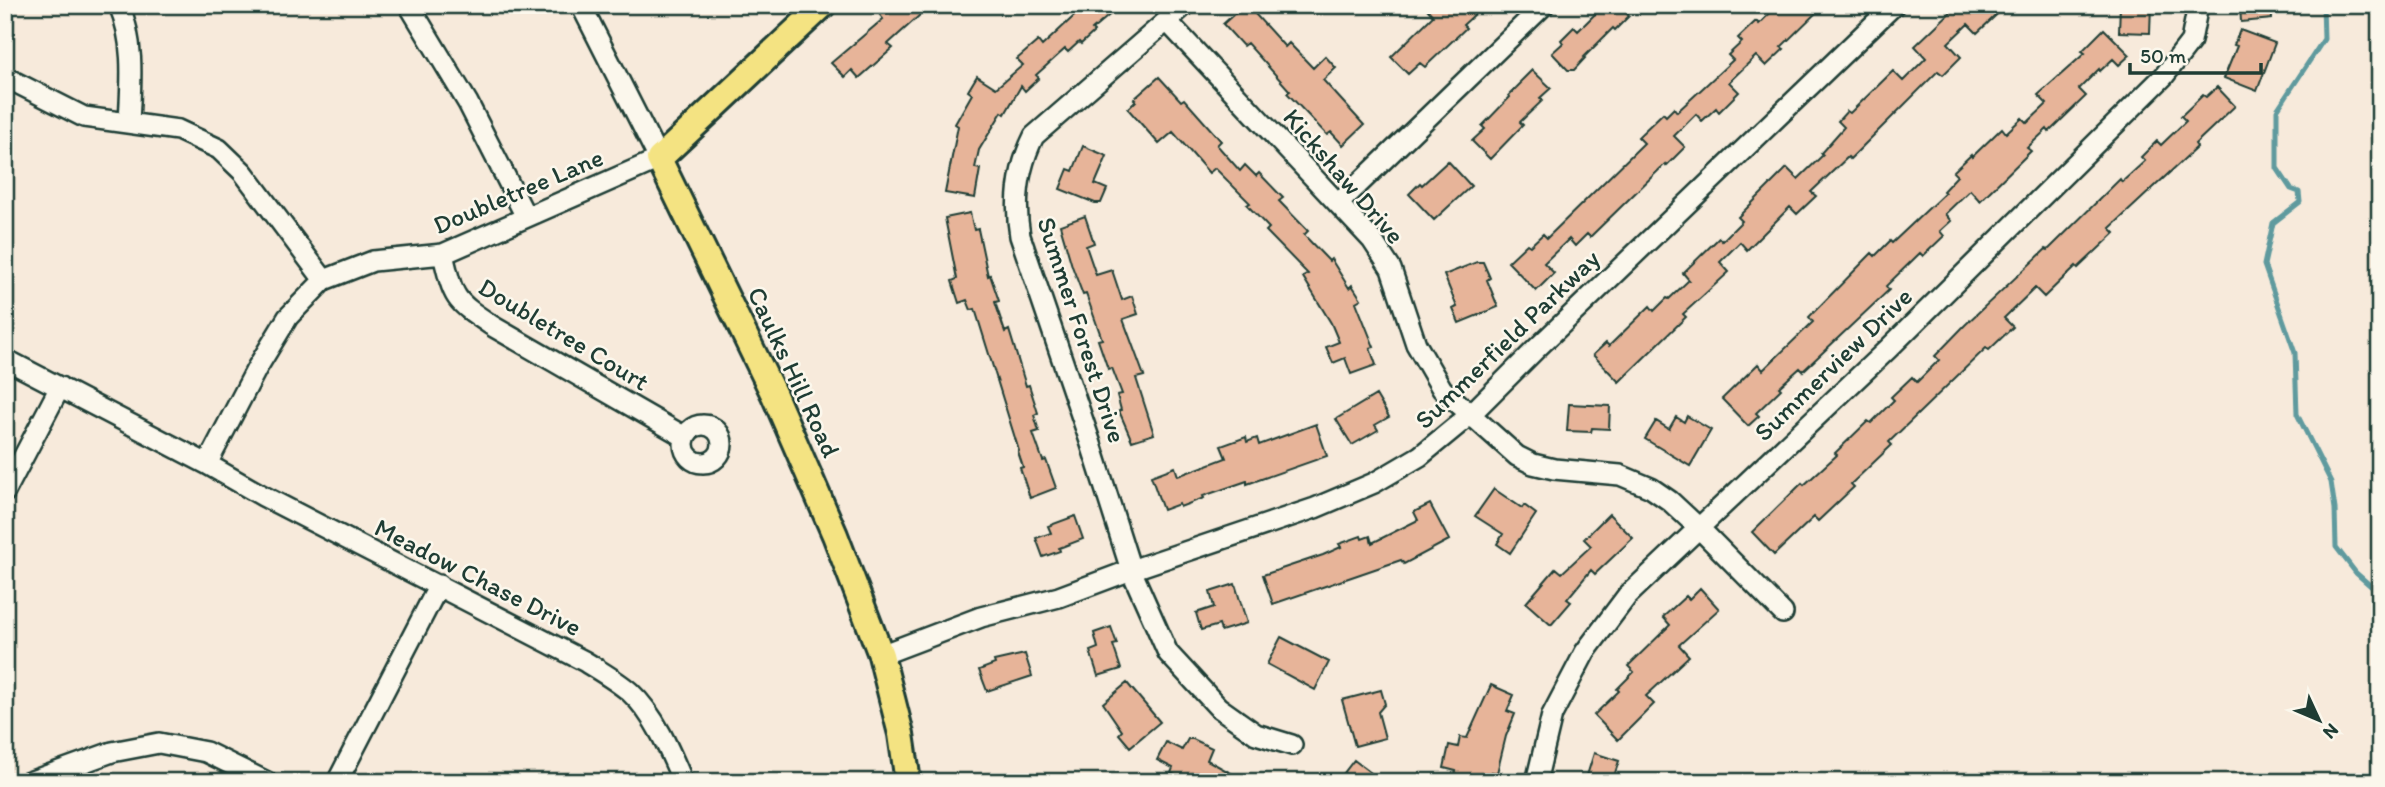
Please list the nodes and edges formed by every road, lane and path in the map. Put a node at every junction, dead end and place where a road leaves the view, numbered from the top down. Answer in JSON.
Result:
{"nodes":[{"id":1,"x":119,"y":5,"type":"edge"},
{"id":2,"x":410,"y":5,"type":"edge"},
{"id":3,"x":581,"y":5,"type":"edge"},
{"id":4,"x":823,"y":5,"type":"edge"},
{"id":5,"x":1185,"y":5,"type":"edge"},
{"id":6,"x":1544,"y":5,"type":"edge"},
{"id":7,"x":1894,"y":5,"type":"edge"},
{"id":8,"x":2198,"y":5,"type":"edge"},
{"id":9,"x":1167,"y":21,"type":"junction"},
{"id":10,"x":5,"y":77,"type":"edge"},
{"id":11,"x":129,"y":122,"type":"junction"},
{"id":12,"x":659,"y":159,"type":"junction"},
{"id":13,"x":1338,"y":204,"type":"junction"},
{"id":14,"x":526,"y":217,"type":"junction"},
{"id":15,"x":443,"y":254,"type":"junction"},
{"id":16,"x":324,"y":280,"type":"junction"},
{"id":17,"x":5,"y":359,"type":"edge"},
{"id":18,"x":60,"y":387,"type":"junction"},
{"id":19,"x":1471,"y":414,"type":"junction"},
{"id":20,"x":685,"y":437,"type":"dead end"},
{"id":21,"x":207,"y":464,"type":"junction"},
{"id":22,"x":5,"y":492,"type":"edge"},
{"id":23,"x":1699,"y":528,"type":"junction"},
{"id":24,"x":1131,"y":570,"type":"junction"},
{"id":25,"x":439,"y":585,"type":"junction"},
{"id":26,"x":1783,"y":613,"type":"dead end"},
{"id":27,"x":881,"y":654,"type":"junction"},
{"id":28,"x":1292,"y":745,"type":"dead end"},
{"id":29,"x":29,"y":782,"type":"edge"},
{"id":30,"x":267,"y":782,"type":"edge"},
{"id":31,"x":337,"y":782,"type":"edge"},
{"id":32,"x":683,"y":782,"type":"edge"},
{"id":33,"x":908,"y":782,"type":"edge"},
{"id":34,"x":1535,"y":782,"type":"edge"}],
"edges":[{"from":1,"to":11,"type":"street"},
{"from":2,"to":14,"type":"street"},
{"from":3,"to":12,"type":"street","name":"Caulks Hill Road"},
{"from":4,"to":12,"type":"main road"},
{"from":5,"to":9,"type":"street","name":"Summer Forest Drive"},
{"from":6,"to":13,"type":"street"},
{"from":7,"to":19,"type":"street","name":"Summerfield Parkway"},
{"from":8,"to":23,"type":"street","name":"Summerview Drive"},
{"from":9,"to":13,"type":"street","name":"Kickshaw Drive"},
{"from":9,"to":24,"type":"street","name":"Summer Forest Drive"},
{"from":10,"to":11,"type":"street"},
{"from":11,"to":16,"type":"street"},
{"from":12,"to":14,"type":"street","name":"Doubletree Lane"},
{"from":12,"to":27,"type":"main road","name":"Caulks Hill Road"},
{"from":13,"to":19,"type":"street","name":"Kickshaw Drive"},
{"from":14,"to":15,"type":"street","name":"Doubletree Lane"},
{"from":15,"to":16,"type":"street","name":"Doubletree Lane"},
{"from":15,"to":20,"type":"street","name":"Doubletree Court"},
{"from":16,"to":21,"type":"street","name":"Doubletree Lane"},
{"from":17,"to":18,"type":"street","name":"Meadow Chase Drive"},
{"from":18,"to":21,"type":"street","name":"Meadow Chase Drive"},
{"from":18,"to":22,"type":"street"},
{"from":19,"to":23,"type":"street","name":"Kickshaw Drive"},
{"from":19,"to":24,"type":"street","name":"Summerfield Parkway"},
{"from":21,"to":25,"type":"street","name":"Meadow Chase Drive"},
{"from":23,"to":26,"type":"street","name":"Kickshaw Drive"},
{"from":23,"to":34,"type":"street","name":"Summerview Drive"},
{"from":24,"to":27,"type":"street","name":"Summerfield Parkway"},
{"from":24,"to":28,"type":"street","name":"Summer Forest Drive"},
{"from":25,"to":31,"type":"street"},
{"from":25,"to":32,"type":"street","name":"Meadow Chase Drive"},
{"from":27,"to":33,"type":"main road","name":"Caulks Hill Road"},
{"from":29,"to":30,"type":"street"}]}
